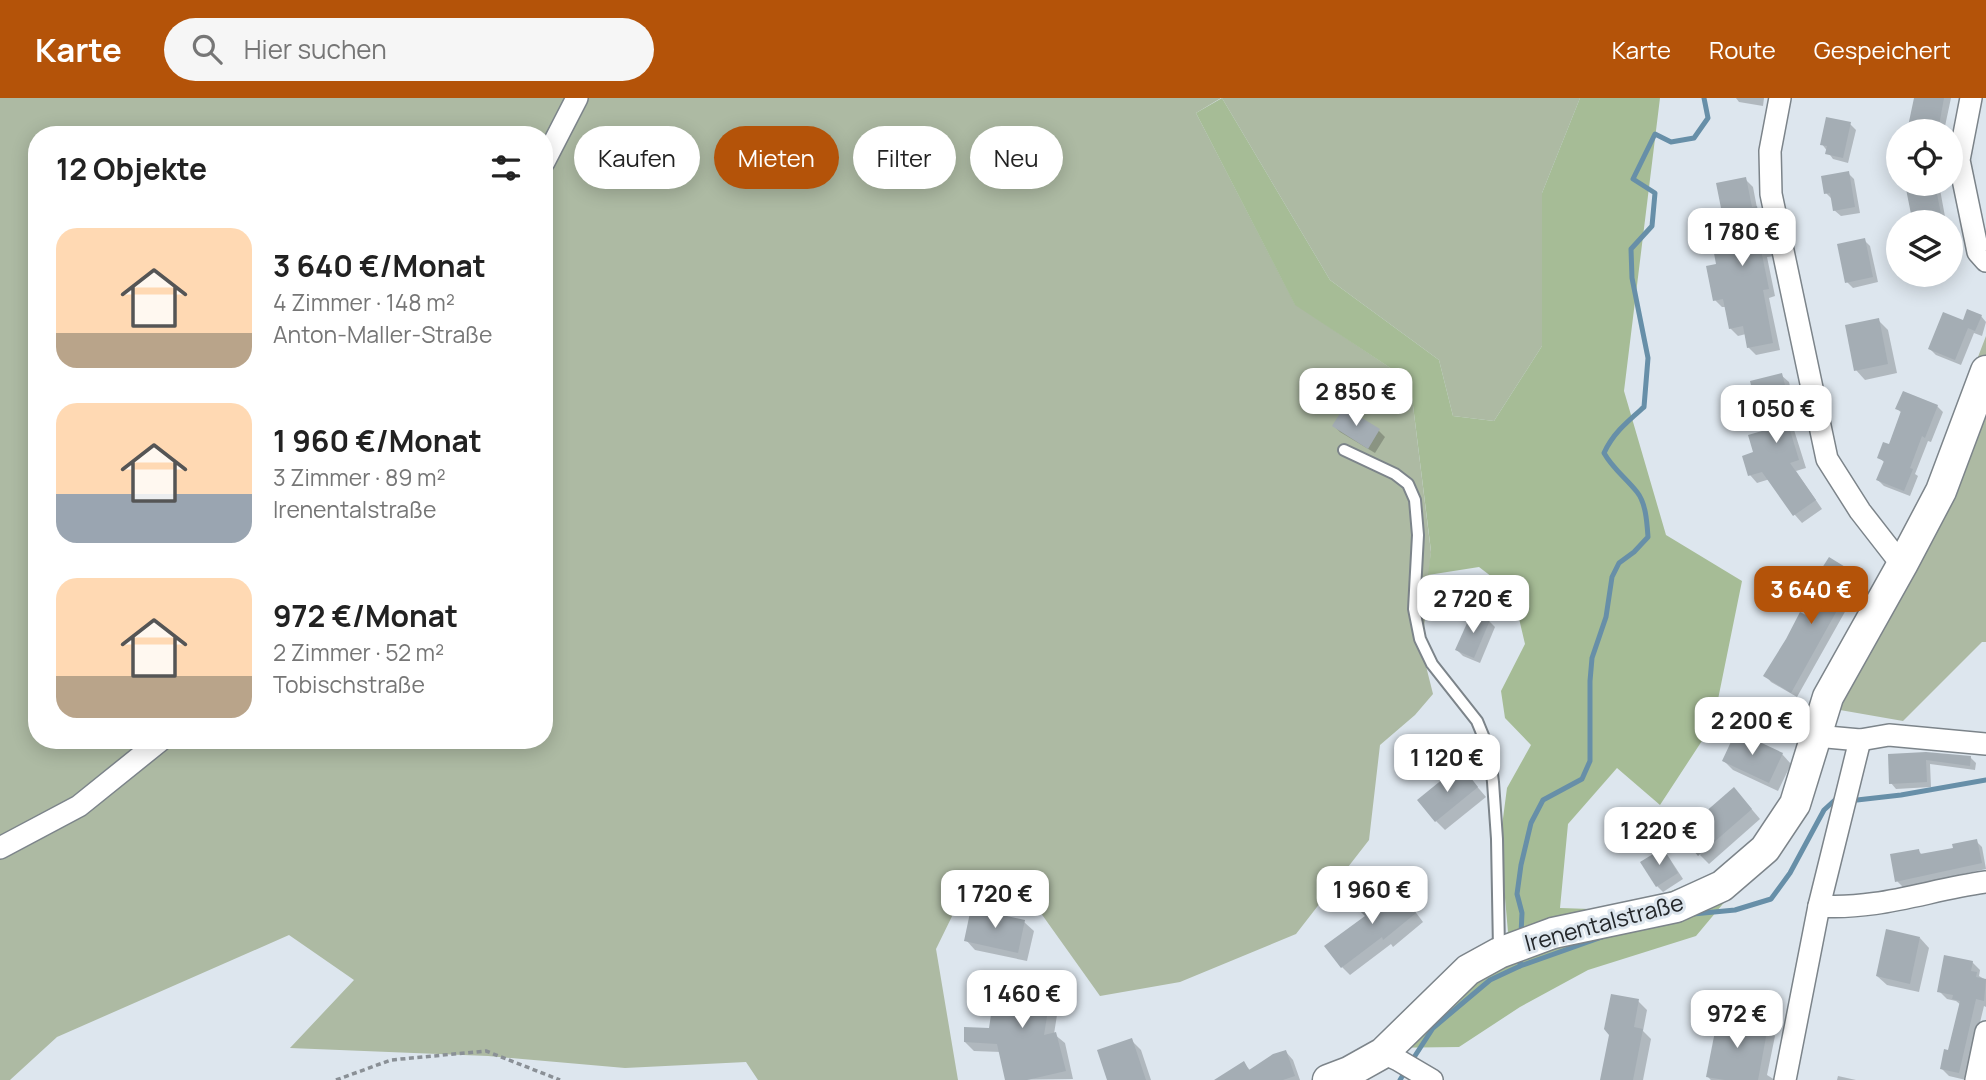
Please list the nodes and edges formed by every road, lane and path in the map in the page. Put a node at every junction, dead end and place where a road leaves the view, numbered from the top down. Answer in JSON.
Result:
{"nodes":[{"id":1,"x":577,"y":98,"type":"edge"},
{"id":2,"x":1780,"y":98,"type":"edge"},
{"id":3,"x":1971,"y":98,"type":"edge"},
{"id":4,"x":553,"y":145,"type":"edge"},
{"id":5,"x":1986,"y":261,"type":"edge"},
{"id":6,"x":1986,"y":371,"type":"edge"},
{"id":7,"x":1344,"y":450,"type":"dead end"},
{"id":8,"x":1902,"y":565,"type":"junction"},
{"id":9,"x":1816,"y":736,"type":"junction"},
{"id":10,"x":1860,"y":740,"type":"junction"},
{"id":11,"x":1986,"y":744,"type":"edge"},
{"id":12,"x":150,"y":749,"type":"edge"},
{"id":13,"x":0,"y":848,"type":"edge"},
{"id":14,"x":1986,"y":882,"type":"edge"},
{"id":15,"x":1819,"y":906,"type":"junction"},
{"id":16,"x":1514,"y":947,"type":"junction"},
{"id":17,"x":1986,"y":1032,"type":"edge"},
{"id":18,"x":1390,"y":1057,"type":"junction"},
{"id":19,"x":1430,"y":1078,"type":"edge"},
{"id":20,"x":336,"y":1080,"type":"edge"},
{"id":21,"x":560,"y":1080,"type":"edge"},
{"id":22,"x":1328,"y":1080,"type":"edge"},
{"id":23,"x":1785,"y":1080,"type":"edge"},
{"id":24,"x":1976,"y":1080,"type":"edge"}],
"edges":[{"from":1,"to":4,"type":"street"},
{"from":2,"to":8,"type":"street"},
{"from":3,"to":5,"type":"street"},
{"from":6,"to":8,"type":"street","name":"Irenentalstraße"},
{"from":7,"to":16,"type":"lane"},
{"from":8,"to":9,"type":"street","name":"Irenentalstraße"},
{"from":9,"to":10,"type":"street"},
{"from":9,"to":16,"type":"street","name":"Irenentalstraße"},
{"from":10,"to":11,"type":"street"},
{"from":10,"to":15,"type":"street"},
{"from":12,"to":13,"type":"street"},
{"from":14,"to":15,"type":"street"},
{"from":15,"to":23,"type":"street"},
{"from":16,"to":18,"type":"street","name":"Irenentalstraße"},
{"from":17,"to":24,"type":"street"},
{"from":18,"to":19,"type":"street"},
{"from":18,"to":22,"type":"street","name":"Irenentalstraße"},
{"from":20,"to":21,"type":"path"}]}
